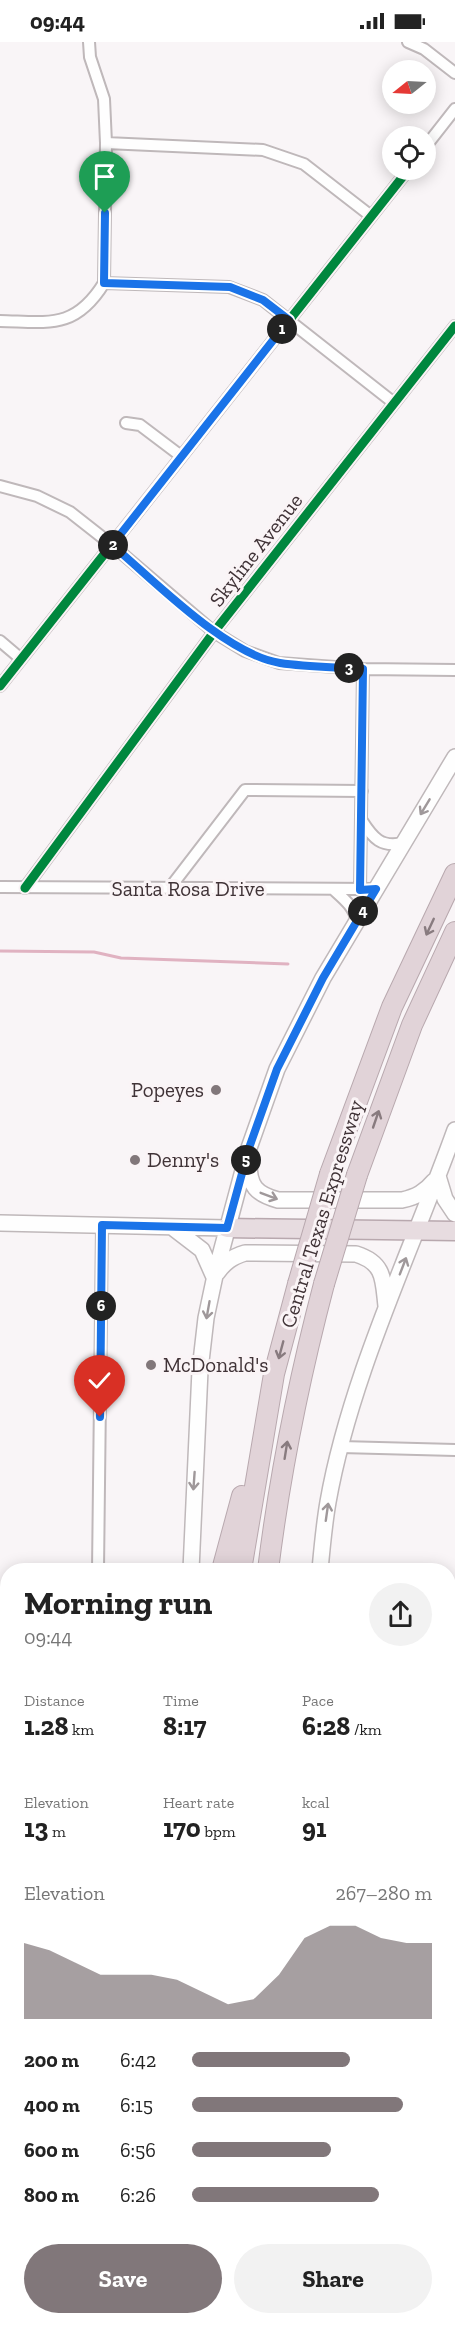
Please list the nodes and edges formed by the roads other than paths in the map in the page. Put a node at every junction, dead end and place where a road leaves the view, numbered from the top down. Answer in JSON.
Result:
{"nodes":[{"id":1,"x":89,"y":42,"type":"edge"},
{"id":2,"x":408,"y":42,"type":"edge"},
{"id":3,"x":455,"y":73,"type":"edge"},
{"id":4,"x":455,"y":109,"type":"edge"},
{"id":5,"x":436,"y":133,"type":"edge"},
{"id":6,"x":106,"y":143,"type":"junction"},
{"id":7,"x":400,"y":180,"type":"edge"},
{"id":8,"x":371,"y":216,"type":"junction"},
{"id":9,"x":104,"y":283,"type":"junction"},
{"id":10,"x":289,"y":320,"type":"junction"},
{"id":11,"x":0,"y":321,"type":"edge"},
{"id":12,"x":455,"y":326,"type":"edge"},
{"id":13,"x":394,"y":403,"type":"junction"},
{"id":14,"x":126,"y":423,"type":"dead end"},
{"id":15,"x":181,"y":456,"type":"junction"},
{"id":16,"x":0,"y":486,"type":"edge"},
{"id":17,"x":112,"y":545,"type":"junction"},
{"id":18,"x":214,"y":632,"type":"junction"},
{"id":19,"x":0,"y":641,"type":"edge"},
{"id":20,"x":20,"y":658,"type":"junction"},
{"id":21,"x":363,"y":669,"type":"junction"},
{"id":22,"x":455,"y":670,"type":"edge"},
{"id":23,"x":0,"y":686,"type":"edge"},
{"id":24,"x":455,"y":757,"type":"edge"},
{"id":25,"x":362,"y":791,"type":"junction"},
{"id":26,"x":362,"y":821,"type":"junction"},
{"id":27,"x":403,"y":843,"type":"junction"},
{"id":28,"x":455,"y":874,"type":"edge"},
{"id":29,"x":0,"y":887,"type":"edge"},
{"id":30,"x":25,"y":888,"type":"junction"},
{"id":31,"x":169,"y":889,"type":"junction"},
{"id":32,"x":368,"y":889,"type":"junction"},
{"id":33,"x":334,"y":890,"type":"junction"},
{"id":34,"x":357,"y":921,"type":"junction"},
{"id":35,"x":455,"y":932,"type":"edge"},
{"id":36,"x":455,"y":1130,"type":"edge"},
{"id":37,"x":249,"y":1148,"type":"junction"},
{"id":38,"x":438,"y":1176,"type":"junction"},
{"id":39,"x":455,"y":1214,"type":"edge"},
{"id":40,"x":0,"y":1224,"type":"edge"},
{"id":41,"x":102,"y":1225,"type":"junction"},
{"id":42,"x":172,"y":1227,"type":"junction"},
{"id":43,"x":227,"y":1228,"type":"junction"},
{"id":44,"x":417,"y":1230,"type":"junction"},
{"id":45,"x":455,"y":1231,"type":"edge"},
{"id":46,"x":214,"y":1277,"type":"junction"},
{"id":47,"x":386,"y":1309,"type":"junction"},
{"id":48,"x":274,"y":1374,"type":"junction"},
{"id":49,"x":341,"y":1448,"type":"junction"},
{"id":50,"x":455,"y":1450,"type":"edge"},
{"id":51,"x":98,"y":1563,"type":"edge"},
{"id":52,"x":191,"y":1563,"type":"edge"},
{"id":53,"x":224,"y":1563,"type":"edge"},
{"id":54,"x":243,"y":1563,"type":"edge"},
{"id":55,"x":269,"y":1563,"type":"edge"},
{"id":56,"x":321,"y":1563,"type":"edge"}],
"edges":[{"from":1,"to":6,"type":"street"},
{"from":2,"to":3,"type":"street"},
{"from":4,"to":5,"type":"street"},
{"from":6,"to":8,"type":"street"},
{"from":6,"to":9,"type":"street"},
{"from":7,"to":8,"type":"street"},
{"from":8,"to":10,"type":"street"},
{"from":9,"to":10,"type":"street"},
{"from":9,"to":11,"type":"street"},
{"from":10,"to":13,"type":"street"},
{"from":10,"to":15,"type":"street"},
{"from":12,"to":13,"type":"street","name":"Skyline Avenue"},
{"from":13,"to":18,"type":"street","name":"Skyline Avenue"},
{"from":14,"to":15,"type":"street"},
{"from":15,"to":17,"type":"street"},
{"from":16,"to":17,"type":"street"},
{"from":17,"to":18,"type":"street"},
{"from":17,"to":20,"type":"street"},
{"from":18,"to":21,"type":"street"},
{"from":18,"to":30,"type":"street","name":"Skyline Avenue"},
{"from":19,"to":20,"type":"street"},
{"from":20,"to":23,"type":"street"},
{"from":21,"to":22,"type":"street"},
{"from":21,"to":25,"type":"street"},
{"from":24,"to":27,"type":"main road","one_way":true},
{"from":25,"to":26,"type":"street"},
{"from":25,"to":31,"type":"street"},
{"from":26,"to":27,"type":"street"},
{"from":26,"to":32,"type":"street"},
{"from":27,"to":32,"type":"main road"},
{"from":28,"to":48,"type":"highway","name":"Central Texas Expressway","one_way":true,"bridge":true},
{"from":29,"to":30,"type":"street","name":"Santa Rosa Drive"},
{"from":30,"to":31,"type":"street","name":"Santa Rosa Drive"},
{"from":31,"to":33,"type":"street","name":"Santa Rosa Drive"},
{"from":32,"to":33,"type":"street","name":"Santa Rosa Drive"},
{"from":32,"to":34,"type":"main road"},
{"from":33,"to":34,"type":"street"},
{"from":34,"to":37,"type":"main road"},
{"from":55,"to":35,"type":"highway","name":"Central Texas Expressway","one_way":true,"bridge":true},
{"from":36,"to":38,"type":"main road"},
{"from":37,"to":38,"type":"main road","one_way":true},
{"from":37,"to":43,"type":"main road"},
{"from":38,"to":39,"type":"main road"},
{"from":38,"to":44,"type":"main road"},
{"from":40,"to":41,"type":"main road"},
{"from":41,"to":42,"type":"main road"},
{"from":41,"to":51,"type":"street"},
{"from":42,"to":43,"type":"main road"},
{"from":42,"to":46,"type":"main road"},
{"from":43,"to":44,"type":"highway"},
{"from":43,"to":46,"type":"main road"},
{"from":44,"to":45,"type":"highway"},
{"from":47,"to":44,"type":"main road","one_way":true},
{"from":46,"to":47,"type":"main road"},
{"from":46,"to":52,"type":"main road","one_way":true},
{"from":47,"to":49,"type":"main road"},
{"from":48,"to":53,"type":"highway"},
{"from":48,"to":54,"type":"highway","name":"Central Texas Expressway"},
{"from":49,"to":50,"type":"street"},
{"from":56,"to":49,"type":"main road","one_way":true}]}
